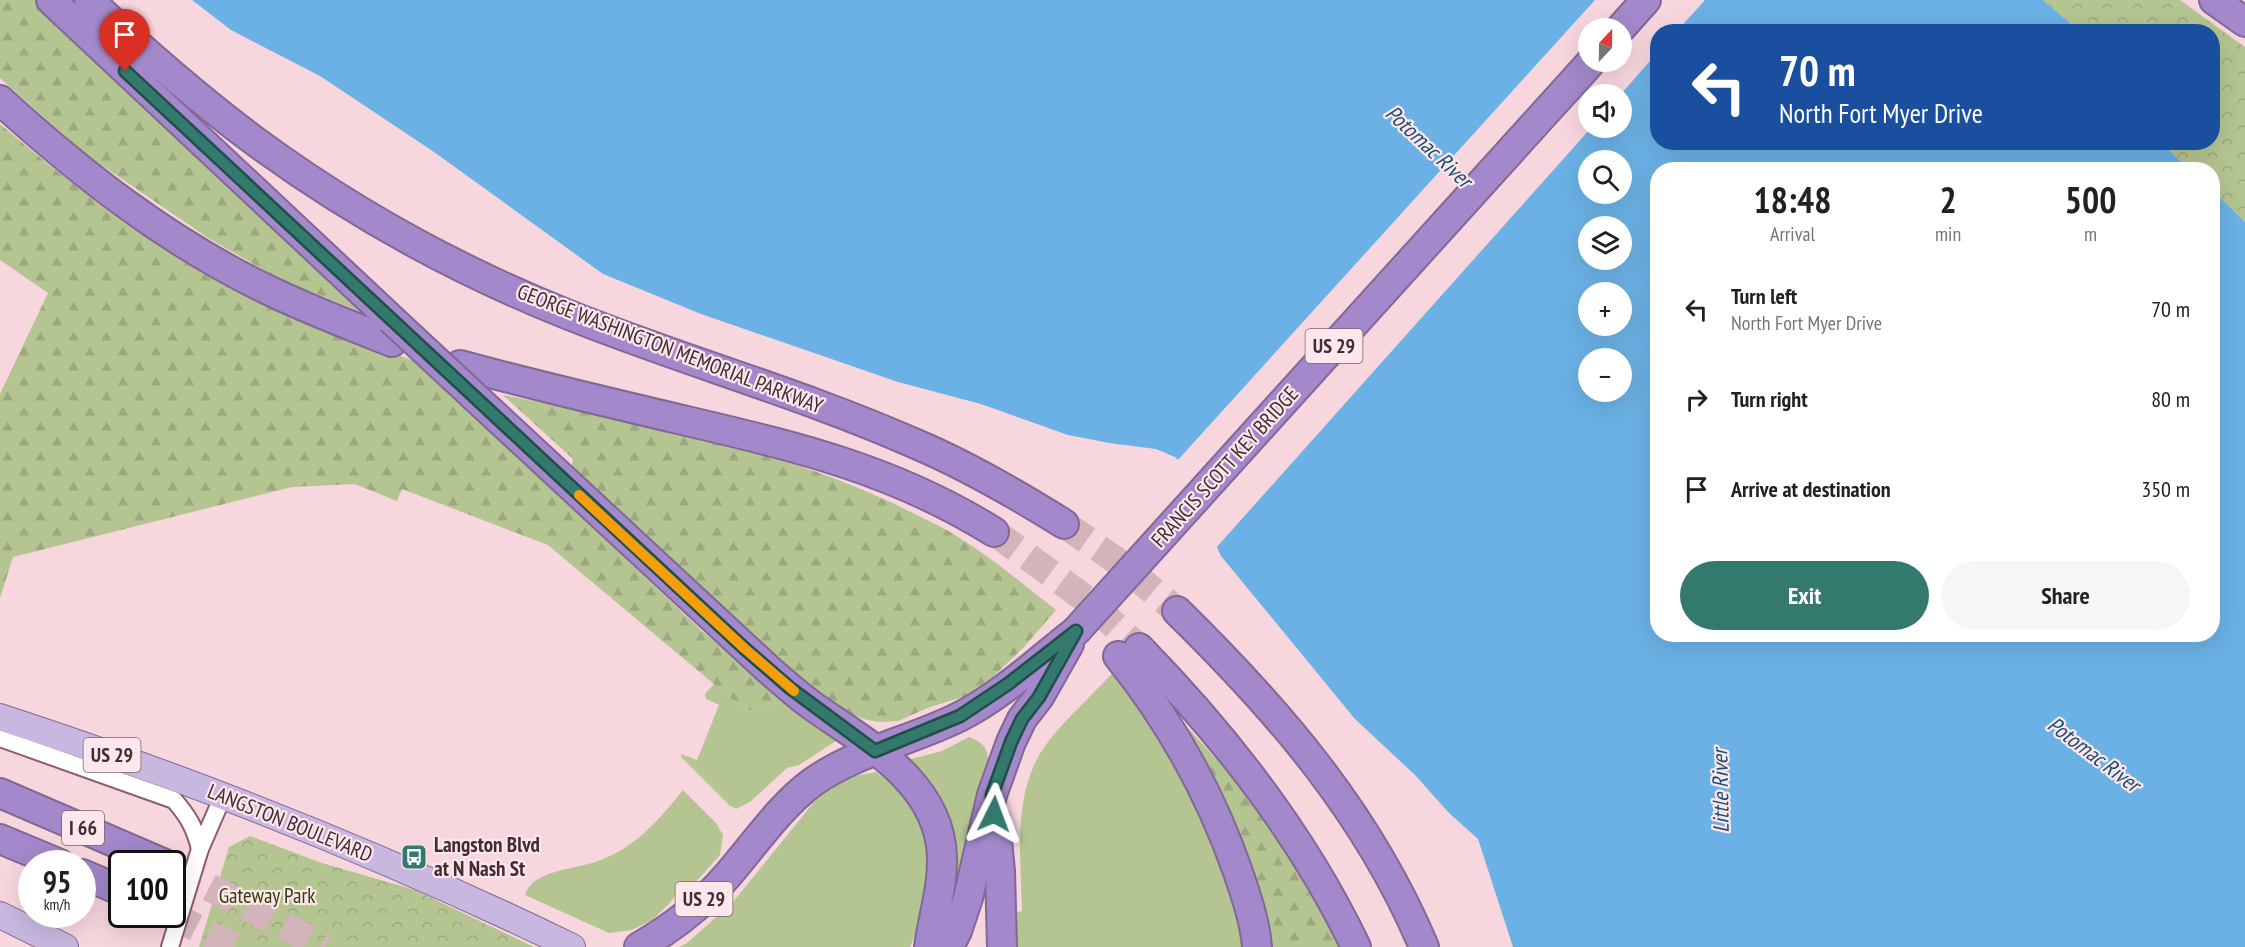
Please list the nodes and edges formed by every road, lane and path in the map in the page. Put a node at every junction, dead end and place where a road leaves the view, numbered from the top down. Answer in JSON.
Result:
{"nodes":[{"id":1,"x":51,"y":0,"type":"edge"},
{"id":2,"x":89,"y":0,"type":"edge"},
{"id":3,"x":1646,"y":0,"type":"edge"},
{"id":4,"x":2214,"y":0,"type":"edge"},
{"id":5,"x":2238,"y":0,"type":"edge"},
{"id":6,"x":2245,"y":6,"type":"edge"},
{"id":7,"x":1630,"y":18,"type":"edge"},
{"id":8,"x":2245,"y":22,"type":"edge"},
{"id":9,"x":1582,"y":72,"type":"edge"},
{"id":10,"x":0,"y":100,"type":"edge"},
{"id":11,"x":391,"y":331,"type":"junction"},
{"id":12,"x":460,"y":365,"type":"dead end"},
{"id":13,"x":1064,"y":524,"type":"tunnel mouth"},
{"id":14,"x":994,"y":532,"type":"tunnel mouth"},
{"id":15,"x":1177,"y":611,"type":"tunnel mouth"},
{"id":16,"x":1076,"y":631,"type":"junction"},
{"id":17,"x":0,"y":717,"type":"edge"},
{"id":18,"x":0,"y":738,"type":"edge"},
{"id":19,"x":875,"y":751,"type":"junction"},
{"id":20,"x":0,"y":793,"type":"edge"},
{"id":21,"x":992,"y":795,"type":"junction"},
{"id":22,"x":223,"y":796,"type":"junction"},
{"id":23,"x":0,"y":839,"type":"edge"},
{"id":24,"x":200,"y":849,"type":"junction"},
{"id":25,"x":26,"y":850,"type":"edge"},
{"id":26,"x":132,"y":850,"type":"edge"},
{"id":27,"x":0,"y":915,"type":"edge"},
{"id":28,"x":65,"y":947,"type":"edge"},
{"id":29,"x":170,"y":947,"type":"edge"},
{"id":30,"x":572,"y":947,"type":"edge"},
{"id":31,"x":639,"y":947,"type":"edge"},
{"id":32,"x":929,"y":947,"type":"edge"},
{"id":33,"x":949,"y":947,"type":"edge"},
{"id":34,"x":1002,"y":947,"type":"edge"},
{"id":35,"x":1257,"y":947,"type":"edge"},
{"id":36,"x":1356,"y":947,"type":"edge"},
{"id":37,"x":1425,"y":947,"type":"edge"}],
"edges":[{"from":1,"to":11,"type":"highway"},
{"from":2,"to":13,"type":"highway","name":"GEORGE WASHINGTON MEMORIAL PARKWAY"},
{"from":3,"to":7,"type":"highway"},
{"from":4,"to":8,"type":"highway"},
{"from":5,"to":6,"type":"highway"},
{"from":9,"to":16,"type":"highway","name":"FRANCIS SCOTT KEY BRIDGE","number":"US 29","bridge":true},
{"from":10,"to":11,"type":"highway"},
{"from":11,"to":19,"type":"highway","bridge":true},
{"from":12,"to":14,"type":"highway"},
{"from":15,"to":37,"type":"highway"},
{"from":16,"to":19,"type":"highway","number":"US 29"},
{"from":16,"to":21,"type":"highway","number":"US 29"},
{"from":17,"to":22,"type":"main road","name":"LANGSTON BOULEVARD","number":"US 29"},
{"from":18,"to":24,"type":"street"},
{"from":19,"to":31,"type":"highway","number":"US 29"},
{"from":19,"to":32,"type":"highway"},
{"from":20,"to":26,"type":"highway","number":"I 66"},
{"from":21,"to":33,"type":"highway","number":"US 29"},
{"from":21,"to":34,"type":"highway"},
{"from":22,"to":24,"type":"street"},
{"from":22,"to":30,"type":"main road","name":"LANGSTON BOULEVARD","number":"US 29"},
{"from":23,"to":25,"type":"highway","number":"I 66"},
{"from":24,"to":29,"type":"street"},
{"from":27,"to":28,"type":"main road"},
{"from":35,"to":36,"type":"highway"}]}
